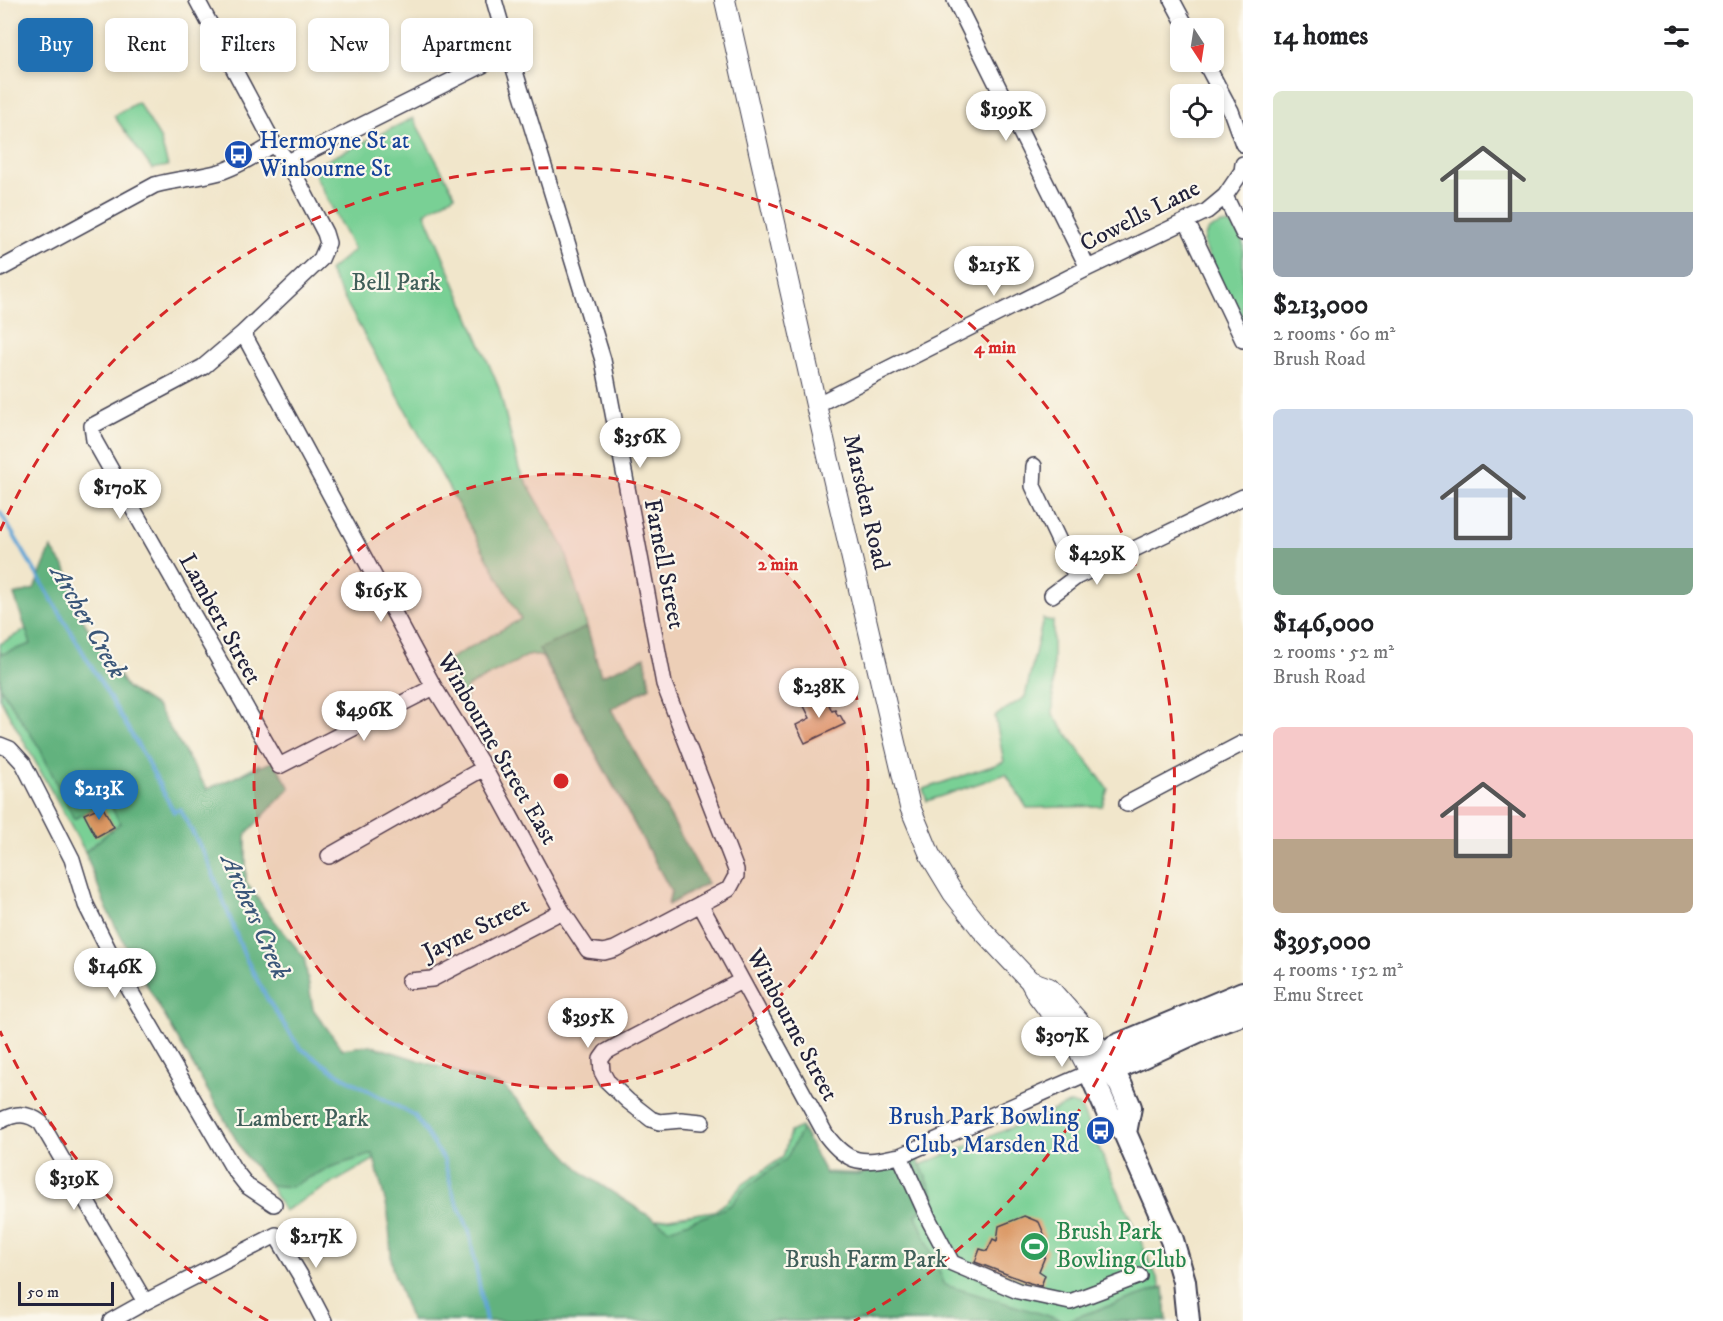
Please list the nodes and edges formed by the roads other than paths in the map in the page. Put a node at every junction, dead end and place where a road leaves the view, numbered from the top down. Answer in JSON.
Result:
{"nodes":[{"id":1,"x":197,"y":0,"type":"edge"},
{"id":2,"x":495,"y":0,"type":"edge"},
{"id":3,"x":725,"y":0,"type":"edge"},
{"id":4,"x":955,"y":0,"type":"edge"},
{"id":5,"x":1172,"y":0,"type":"edge"},
{"id":6,"x":500,"y":18,"type":"edge"},
{"id":7,"x":1182,"y":18,"type":"edge"},
{"id":8,"x":468,"y":72,"type":"edge"},
{"id":9,"x":514,"y":72,"type":"edge"},
{"id":10,"x":1210,"y":72,"type":"edge"},
{"id":11,"x":274,"y":144,"type":"junction"},
{"id":12,"x":1243,"y":144,"type":"edge"},
{"id":13,"x":288,"y":162,"type":"junction"},
{"id":14,"x":1243,"y":164,"type":"edge"},
{"id":15,"x":1226,"y":196,"type":"junction"},
{"id":16,"x":1187,"y":222,"type":"junction"},
{"id":17,"x":1243,"y":233,"type":"edge"},
{"id":18,"x":1088,"y":268,"type":"junction"},
{"id":19,"x":0,"y":269,"type":"edge"},
{"id":20,"x":243,"y":333,"type":"junction"},
{"id":21,"x":1243,"y":340,"type":"edge"},
{"id":22,"x":816,"y":405,"type":"junction"},
{"id":23,"x":1034,"y":466,"type":"dead end"},
{"id":24,"x":1243,"y":497,"type":"edge"},
{"id":25,"x":1076,"y":577,"type":"junction"},
{"id":26,"x":1052,"y":595,"type":"dead end"},
{"id":27,"x":434,"y":687,"type":"junction"},
{"id":28,"x":1243,"y":743,"type":"edge"},
{"id":29,"x":0,"y":745,"type":"edge"},
{"id":30,"x":484,"y":768,"type":"junction"},
{"id":31,"x":1127,"y":804,"type":"dead end"},
{"id":32,"x":329,"y":856,"type":"dead end"},
{"id":33,"x":700,"y":904,"type":"junction"},
{"id":34,"x":562,"y":911,"type":"junction"},
{"id":35,"x":409,"y":981,"type":"dead end"},
{"id":36,"x":741,"y":981,"type":"junction"},
{"id":37,"x":1243,"y":993,"type":"edge"},
{"id":38,"x":1243,"y":1014,"type":"edge"},
{"id":39,"x":1102,"y":1066,"type":"junction"},
{"id":40,"x":0,"y":1121,"type":"edge"},
{"id":41,"x":702,"y":1122,"type":"dead end"},
{"id":42,"x":900,"y":1156,"type":"junction"},
{"id":43,"x":274,"y":1204,"type":"dead end"},
{"id":44,"x":1139,"y":1276,"type":"dead end"},
{"id":45,"x":145,"y":1302,"type":"junction"},
{"id":46,"x":111,"y":1321,"type":"edge"},
{"id":47,"x":324,"y":1321,"type":"edge"},
{"id":48,"x":1188,"y":1321,"type":"edge"}],
"edges":[{"from":1,"to":11,"type":"street"},
{"from":2,"to":6,"type":"street","name":"Farnell Street"},
{"from":3,"to":22,"type":"main road","name":"Marsden Road"},
{"from":4,"to":18,"type":"street"},
{"from":5,"to":7,"type":"street"},
{"from":8,"to":13,"type":"street"},
{"from":9,"to":33,"type":"street","name":"Farnell Street"},
{"from":10,"to":12,"type":"street"},
{"from":11,"to":13,"type":"street"},
{"from":11,"to":19,"type":"street"},
{"from":13,"to":20,"type":"street"},
{"from":14,"to":15,"type":"street","name":"Cowells Lane"},
{"from":15,"to":16,"type":"street","name":"Cowells Lane"},
{"from":15,"to":17,"type":"street"},
{"from":16,"to":18,"type":"street","name":"Cowells Lane"},
{"from":16,"to":21,"type":"street"},
{"from":18,"to":22,"type":"street","name":"Cowells Lane"},
{"from":20,"to":27,"type":"street","name":"Winbourne Street East"},
{"from":20,"to":27,"type":"street","name":"Lambert Street"},
{"from":22,"to":39,"type":"main road","name":"Marsden Road"},
{"from":23,"to":25,"type":"street"},
{"from":24,"to":25,"type":"street"},
{"from":25,"to":26,"type":"street"},
{"from":27,"to":30,"type":"street","name":"Winbourne Street East"},
{"from":28,"to":31,"type":"street"},
{"from":29,"to":43,"type":"street"},
{"from":30,"to":32,"type":"street"},
{"from":30,"to":34,"type":"street","name":"Winbourne Street East"},
{"from":33,"to":34,"type":"street","name":"Winbourne Street East"},
{"from":33,"to":36,"type":"street","name":"Winbourne Street"},
{"from":34,"to":35,"type":"street","name":"Jayne Street"},
{"from":36,"to":41,"type":"street"},
{"from":36,"to":42,"type":"street","name":"Winbourne Street"},
{"from":37,"to":39,"type":"highway"},
{"from":38,"to":39,"type":"highway"},
{"from":39,"to":42,"type":"street"},
{"from":39,"to":48,"type":"highway","name":"Marsden Road"},
{"from":40,"to":45,"type":"street"},
{"from":42,"to":44,"type":"street"},
{"from":45,"to":46,"type":"street"},
{"from":45,"to":47,"type":"street"}]}
